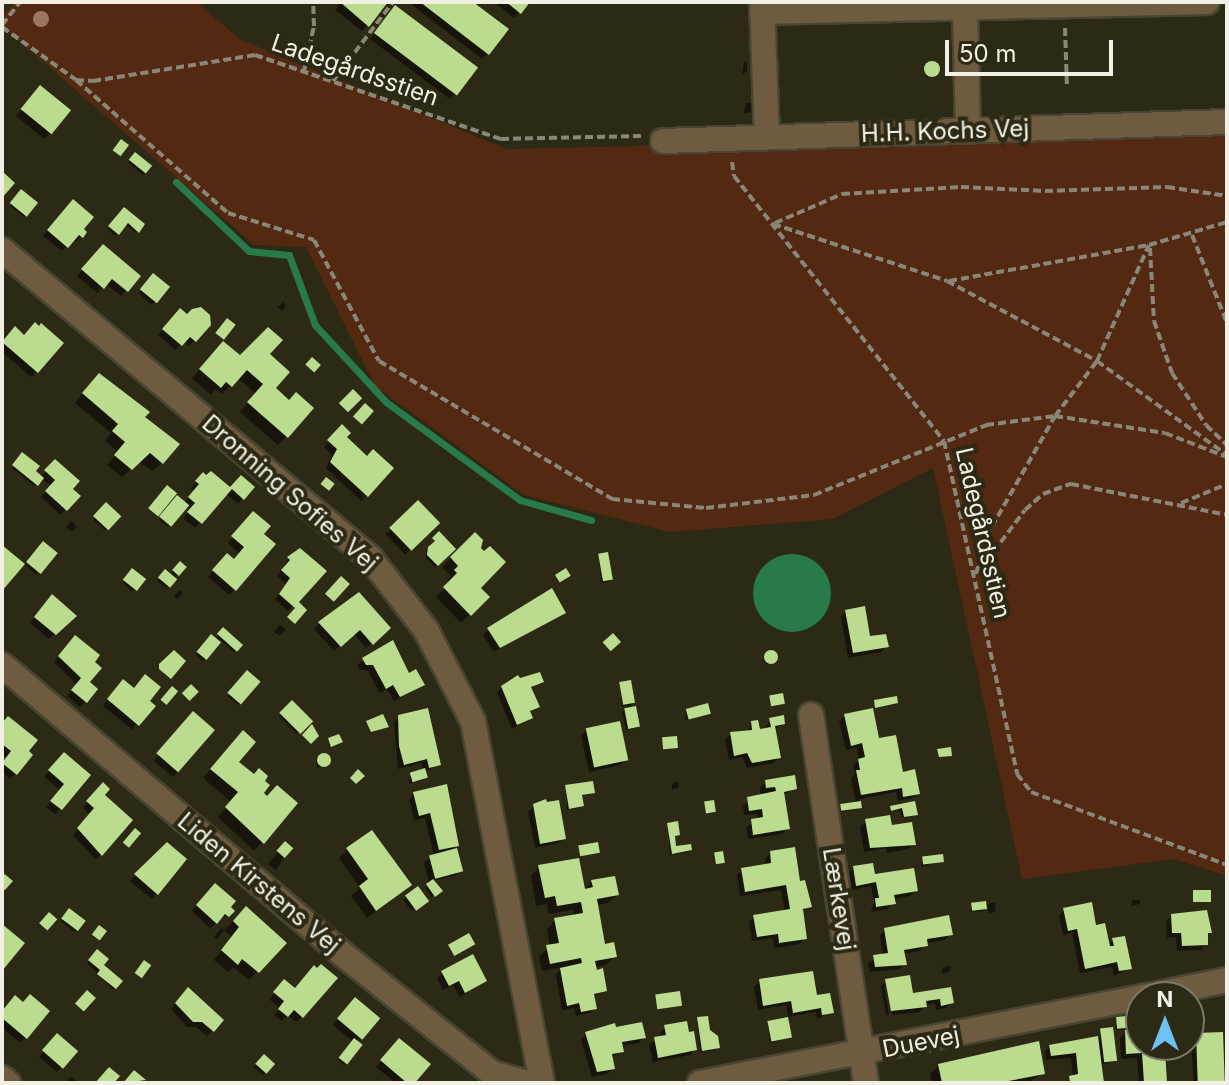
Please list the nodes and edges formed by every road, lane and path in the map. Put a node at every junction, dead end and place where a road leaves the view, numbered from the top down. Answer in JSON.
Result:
{"nodes":[{"id":1,"x":20,"y":2,"type":"edge"},
{"id":2,"x":313,"y":2,"type":"edge"},
{"id":3,"x":393,"y":2,"type":"edge"},
{"id":4,"x":1207,"y":2,"type":"edge"},
{"id":5,"x":1065,"y":5,"type":"junction"},
{"id":6,"x":762,"y":7,"type":"edge"},
{"id":7,"x":800,"y":7,"type":"edge"},
{"id":8,"x":965,"y":8,"type":"junction"},
{"id":9,"x":2,"y":26,"type":"edge"},
{"id":10,"x":304,"y":71,"type":"junction"},
{"id":11,"x":76,"y":80,"type":"junction"},
{"id":12,"x":333,"y":81,"type":"junction"},
{"id":13,"x":1067,"y":87,"type":"dead end"},
{"id":14,"x":1227,"y":122,"type":"edge"},
{"id":15,"x":968,"y":131,"type":"junction"},
{"id":16,"x":767,"y":137,"type":"junction"},
{"id":17,"x":727,"y":138,"type":"junction"},
{"id":18,"x":663,"y":141,"type":"joint"},
{"id":19,"x":1227,"y":196,"type":"edge"},
{"id":20,"x":1227,"y":222,"type":"edge"},
{"id":21,"x":773,"y":224,"type":"junction"},
{"id":22,"x":1192,"y":235,"type":"junction"},
{"id":23,"x":1149,"y":245,"type":"junction"},
{"id":24,"x":2,"y":250,"type":"edge"},
{"id":25,"x":947,"y":281,"type":"junction"},
{"id":26,"x":1227,"y":323,"type":"edge"},
{"id":27,"x":1097,"y":361,"type":"junction"},
{"id":28,"x":1055,"y":416,"type":"junction"},
{"id":29,"x":944,"y":441,"type":"junction"},
{"id":30,"x":1227,"y":445,"type":"edge"},
{"id":31,"x":1227,"y":456,"type":"edge"},
{"id":32,"x":1227,"y":484,"type":"edge"},
{"id":33,"x":1181,"y":503,"type":"junction"},
{"id":34,"x":1227,"y":515,"type":"edge"},
{"id":35,"x":975,"y":576,"type":"junction"},
{"id":36,"x":2,"y":665,"type":"edge"},
{"id":37,"x":811,"y":715,"type":"dead end"},
{"id":38,"x":1226,"y":865,"type":"edge"},
{"id":39,"x":1227,"y":872,"type":"edge"},
{"id":40,"x":1227,"y":980,"type":"edge"},
{"id":41,"x":1205,"y":984,"type":"edge"},
{"id":42,"x":1125,"y":1000,"type":"edge"},
{"id":43,"x":862,"y":1054,"type":"junction"},
{"id":44,"x":2,"y":1078,"type":"edge"},
{"id":45,"x":8,"y":1083,"type":"edge"},
{"id":46,"x":526,"y":1083,"type":"edge"},
{"id":47,"x":542,"y":1083,"type":"edge"},
{"id":48,"x":700,"y":1083,"type":"edge"},
{"id":49,"x":866,"y":1083,"type":"edge"}],
"edges":[{"from":1,"to":9,"type":"path"},
{"from":2,"to":10,"type":"path"},
{"from":3,"to":12,"type":"path"},
{"from":4,"to":5,"type":"street"},
{"from":5,"to":8,"type":"street"},
{"from":5,"to":13,"type":"path"},
{"from":6,"to":7,"type":"street"},
{"from":6,"to":16,"type":"street"},
{"from":7,"to":8,"type":"street"},
{"from":8,"to":15,"type":"street"},
{"from":9,"to":11,"type":"path"},
{"from":10,"to":11,"type":"path","name":"Ladegårdsstien"},
{"from":10,"to":12,"type":"path","name":"Ladegårdsstien"},
{"from":11,"to":29,"type":"path"},
{"from":12,"to":18,"type":"path","name":"Ladegårdsstien"},
{"from":14,"to":15,"type":"street","name":"H.H. Kochs Vej"},
{"from":15,"to":16,"type":"street","name":"H.H. Kochs Vej"},
{"from":16,"to":17,"type":"street","name":"H.H. Kochs Vej"},
{"from":17,"to":18,"type":"street","name":"H.H. Kochs Vej"},
{"from":17,"to":21,"type":"path","name":"Ladegårdsstien"},
{"from":19,"to":21,"type":"path"},
{"from":20,"to":22,"type":"path"},
{"from":21,"to":25,"type":"path"},
{"from":21,"to":29,"type":"path","name":"Ladegårdsstien"},
{"from":22,"to":23,"type":"path"},
{"from":22,"to":26,"type":"path"},
{"from":23,"to":25,"type":"path"},
{"from":23,"to":27,"type":"path"},
{"from":23,"to":30,"type":"path"},
{"from":24,"to":47,"type":"street","name":"Dronning Sofies Vej"},
{"from":25,"to":27,"type":"path"},
{"from":27,"to":28,"type":"path"},
{"from":27,"to":31,"type":"path"},
{"from":28,"to":29,"type":"path"},
{"from":28,"to":31,"type":"path"},
{"from":28,"to":35,"type":"path"},
{"from":29,"to":35,"type":"path","name":"Ladegårdsstien"},
{"from":32,"to":33,"type":"path"},
{"from":33,"to":34,"type":"path"},
{"from":33,"to":35,"type":"path"},
{"from":35,"to":38,"type":"path","name":"Ladegårdsstien"},
{"from":36,"to":46,"type":"street","name":"Liden Kirstens Vej"},
{"from":37,"to":43,"type":"street","name":"Lærkevej"},
{"from":38,"to":39,"type":"path"},
{"from":40,"to":41,"type":"street","name":"Duevej"},
{"from":42,"to":43,"type":"street","name":"Duevej"},
{"from":43,"to":48,"type":"street","name":"Duevej"},
{"from":43,"to":49,"type":"street","name":"Lærkevej"},
{"from":44,"to":45,"type":"street"}]}
